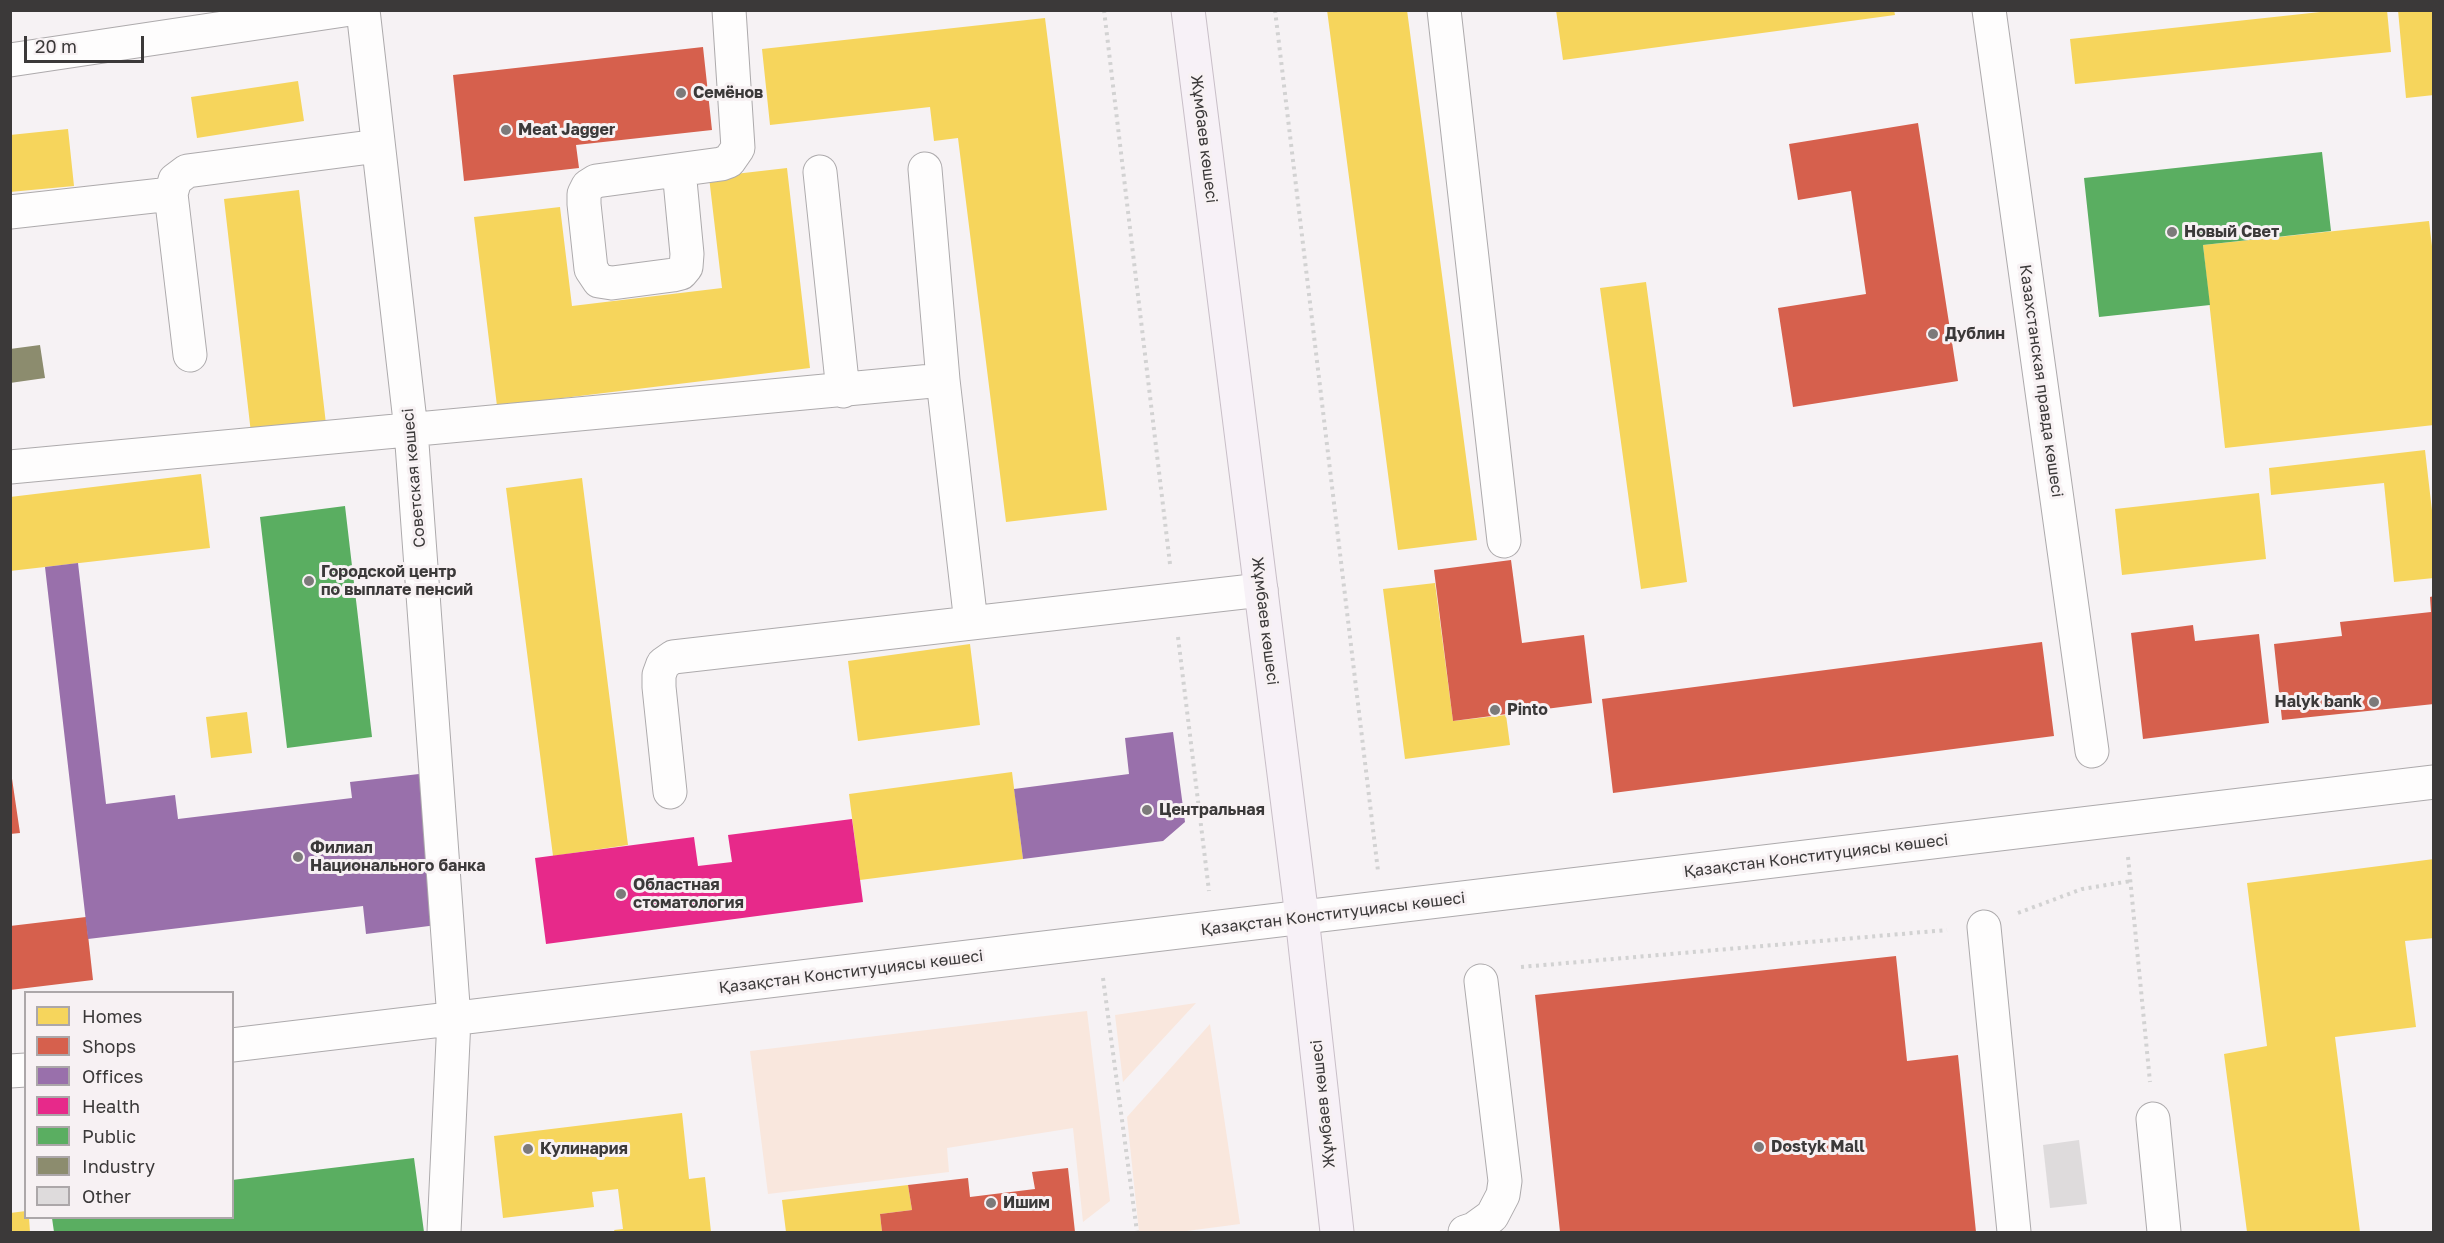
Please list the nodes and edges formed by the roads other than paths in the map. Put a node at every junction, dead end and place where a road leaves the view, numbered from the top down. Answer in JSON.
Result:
{"nodes":[{"id":1,"x":344,"y":10,"type":"edge"},
{"id":2,"x":363,"y":10,"type":"edge"},
{"id":3,"x":729,"y":10,"type":"edge"},
{"id":4,"x":1188,"y":10,"type":"edge"},
{"id":5,"x":1444,"y":10,"type":"edge"},
{"id":6,"x":1989,"y":10,"type":"edge"},
{"id":7,"x":10,"y":60,"type":"edge"},
{"id":8,"x":378,"y":146,"type":"junction"},
{"id":9,"x":925,"y":169,"type":"dead end"},
{"id":10,"x":679,"y":170,"type":"dead end"},
{"id":11,"x":820,"y":172,"type":"dead end"},
{"id":12,"x":171,"y":194,"type":"junction"},
{"id":13,"x":10,"y":212,"type":"edge"},
{"id":14,"x":190,"y":355,"type":"dead end"},
{"id":15,"x":943,"y":380,"type":"junction"},
{"id":16,"x":843,"y":391,"type":"junction"},
{"id":17,"x":411,"y":430,"type":"junction"},
{"id":18,"x":10,"y":467,"type":"edge"},
{"id":19,"x":1504,"y":541,"type":"dead end"},
{"id":20,"x":1261,"y":590,"type":"junction"},
{"id":21,"x":971,"y":623,"type":"junction"},
{"id":22,"x":2092,"y":751,"type":"dead end"},
{"id":23,"x":2433,"y":782,"type":"edge"},
{"id":24,"x":670,"y":792,"type":"dead end"},
{"id":25,"x":1302,"y":917,"type":"junction"},
{"id":26,"x":1984,"y":927,"type":"road end"},
{"id":27,"x":1480,"y":981,"type":"dead end"},
{"id":28,"x":454,"y":1018,"type":"junction"},
{"id":29,"x":234,"y":1045,"type":"edge"},
{"id":30,"x":2153,"y":1119,"type":"road end"},
{"id":31,"x":444,"y":1233,"type":"edge"},
{"id":32,"x":1337,"y":1233,"type":"edge"},
{"id":33,"x":1465,"y":1233,"type":"edge"},
{"id":34,"x":2014,"y":1233,"type":"edge"},
{"id":35,"x":2164,"y":1233,"type":"edge"}],
"edges":[{"from":1,"to":7,"type":"street"},
{"from":2,"to":8,"type":"street","name":"Советская көшесі"},
{"from":3,"to":10,"type":"street"},
{"from":4,"to":20,"type":"main road","name":"Жұмбаев көшесі"},
{"from":5,"to":19,"type":"street"},
{"from":6,"to":22,"type":"street","name":"Казахстанская правда көшесі"},
{"from":8,"to":12,"type":"street"},
{"from":8,"to":17,"type":"street","name":"Советская көшесі"},
{"from":9,"to":15,"type":"street"},
{"from":11,"to":16,"type":"street"},
{"from":12,"to":13,"type":"street"},
{"from":12,"to":14,"type":"street"},
{"from":15,"to":16,"type":"street"},
{"from":15,"to":21,"type":"street"},
{"from":16,"to":17,"type":"street"},
{"from":17,"to":18,"type":"street"},
{"from":17,"to":28,"type":"street","name":"Советская көшесі"},
{"from":20,"to":21,"type":"street"},
{"from":20,"to":25,"type":"main road","name":"Жұмбаев көшесі"},
{"from":21,"to":24,"type":"street"},
{"from":23,"to":25,"type":"street","name":"Қазақстан Конституциясы көшесі"},
{"from":25,"to":28,"type":"street","name":"Қазақстан Конституциясы көшесі"},
{"from":25,"to":32,"type":"main road","name":"Жұмбаев көшесі"},
{"from":26,"to":34,"type":"street"},
{"from":27,"to":33,"type":"street"},
{"from":28,"to":29,"type":"street","name":"Қазақстан Конституциясы көшесі"},
{"from":28,"to":31,"type":"street","name":"Советская көшесі"},
{"from":30,"to":35,"type":"street"}]}
